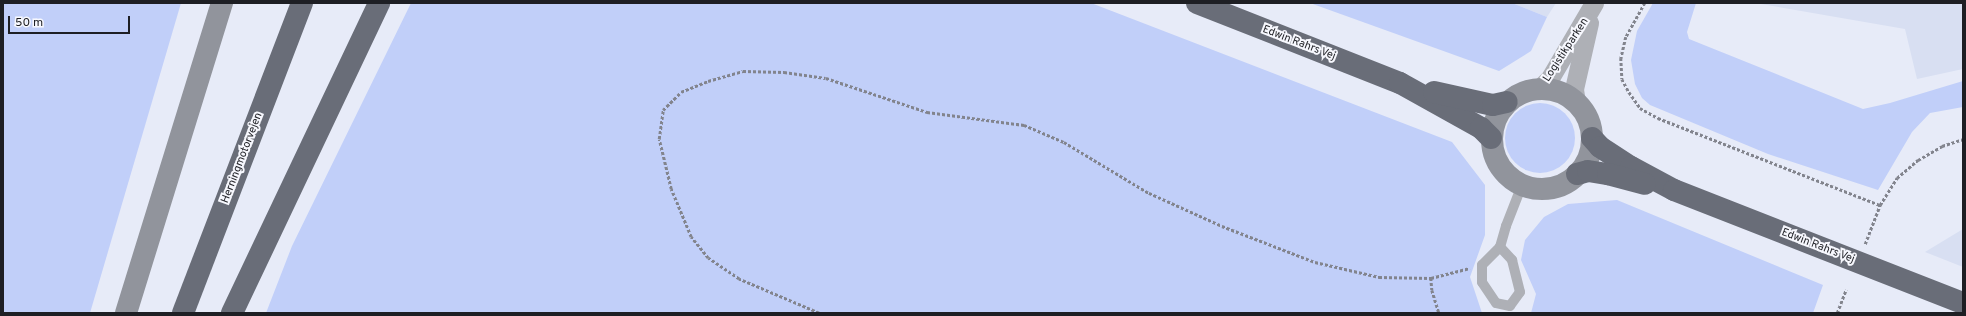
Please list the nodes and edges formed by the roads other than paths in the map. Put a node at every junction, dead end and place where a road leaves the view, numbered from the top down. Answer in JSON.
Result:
{"nodes":[{"id":1,"x":222,"y":3,"type":"edge"},
{"id":2,"x":302,"y":3,"type":"edge"},
{"id":3,"x":380,"y":3,"type":"edge"},
{"id":4,"x":1197,"y":3,"type":"edge"},
{"id":5,"x":1592,"y":7,"type":"edge"},
{"id":6,"x":1400,"y":83,"type":"junction"},
{"id":7,"x":1540,"y":88,"type":"junction"},
{"id":8,"x":1507,"y":102,"type":"junction"},
{"id":9,"x":1576,"y":102,"type":"junction"},
{"id":10,"x":1491,"y":138,"type":"junction"},
{"id":11,"x":1592,"y":138,"type":"junction"},
{"id":12,"x":1577,"y":174,"type":"junction"},
{"id":13,"x":1522,"y":185,"type":"junction"},
{"id":14,"x":1674,"y":190,"type":"junction"},
{"id":15,"x":1500,"y":247,"type":"junction"},
{"id":16,"x":1963,"y":303,"type":"edge"},
{"id":17,"x":126,"y":313,"type":"edge"},
{"id":18,"x":183,"y":313,"type":"edge"},
{"id":19,"x":232,"y":313,"type":"edge"}],
"edges":[{"from":1,"to":17,"type":"street"},
{"from":2,"to":18,"type":"highway","name":"Herningmotorvejen"},
{"from":3,"to":19,"type":"highway"},
{"from":4,"to":6,"type":"highway","name":"Edwin Rahrs Vej"},
{"from":5,"to":7,"type":"street","name":"Logistikparken"},
{"from":5,"to":9,"type":"street","name":"Logistikparken"},
{"from":6,"to":8,"type":"highway"},
{"from":6,"to":10,"type":"highway"},
{"from":7,"to":8,"type":"street"},
{"from":7,"to":9,"type":"street"},
{"from":8,"to":10,"type":"street"},
{"from":9,"to":11,"type":"street"},
{"from":10,"to":13,"type":"street"},
{"from":11,"to":12,"type":"street"},
{"from":11,"to":14,"type":"highway"},
{"from":12,"to":13,"type":"street"},
{"from":12,"to":14,"type":"highway"},
{"from":13,"to":15,"type":"lane"},
{"from":14,"to":16,"type":"highway","name":"Edwin Rahrs Vej"},
{"from":15,"to":15,"type":"lane"}]}
